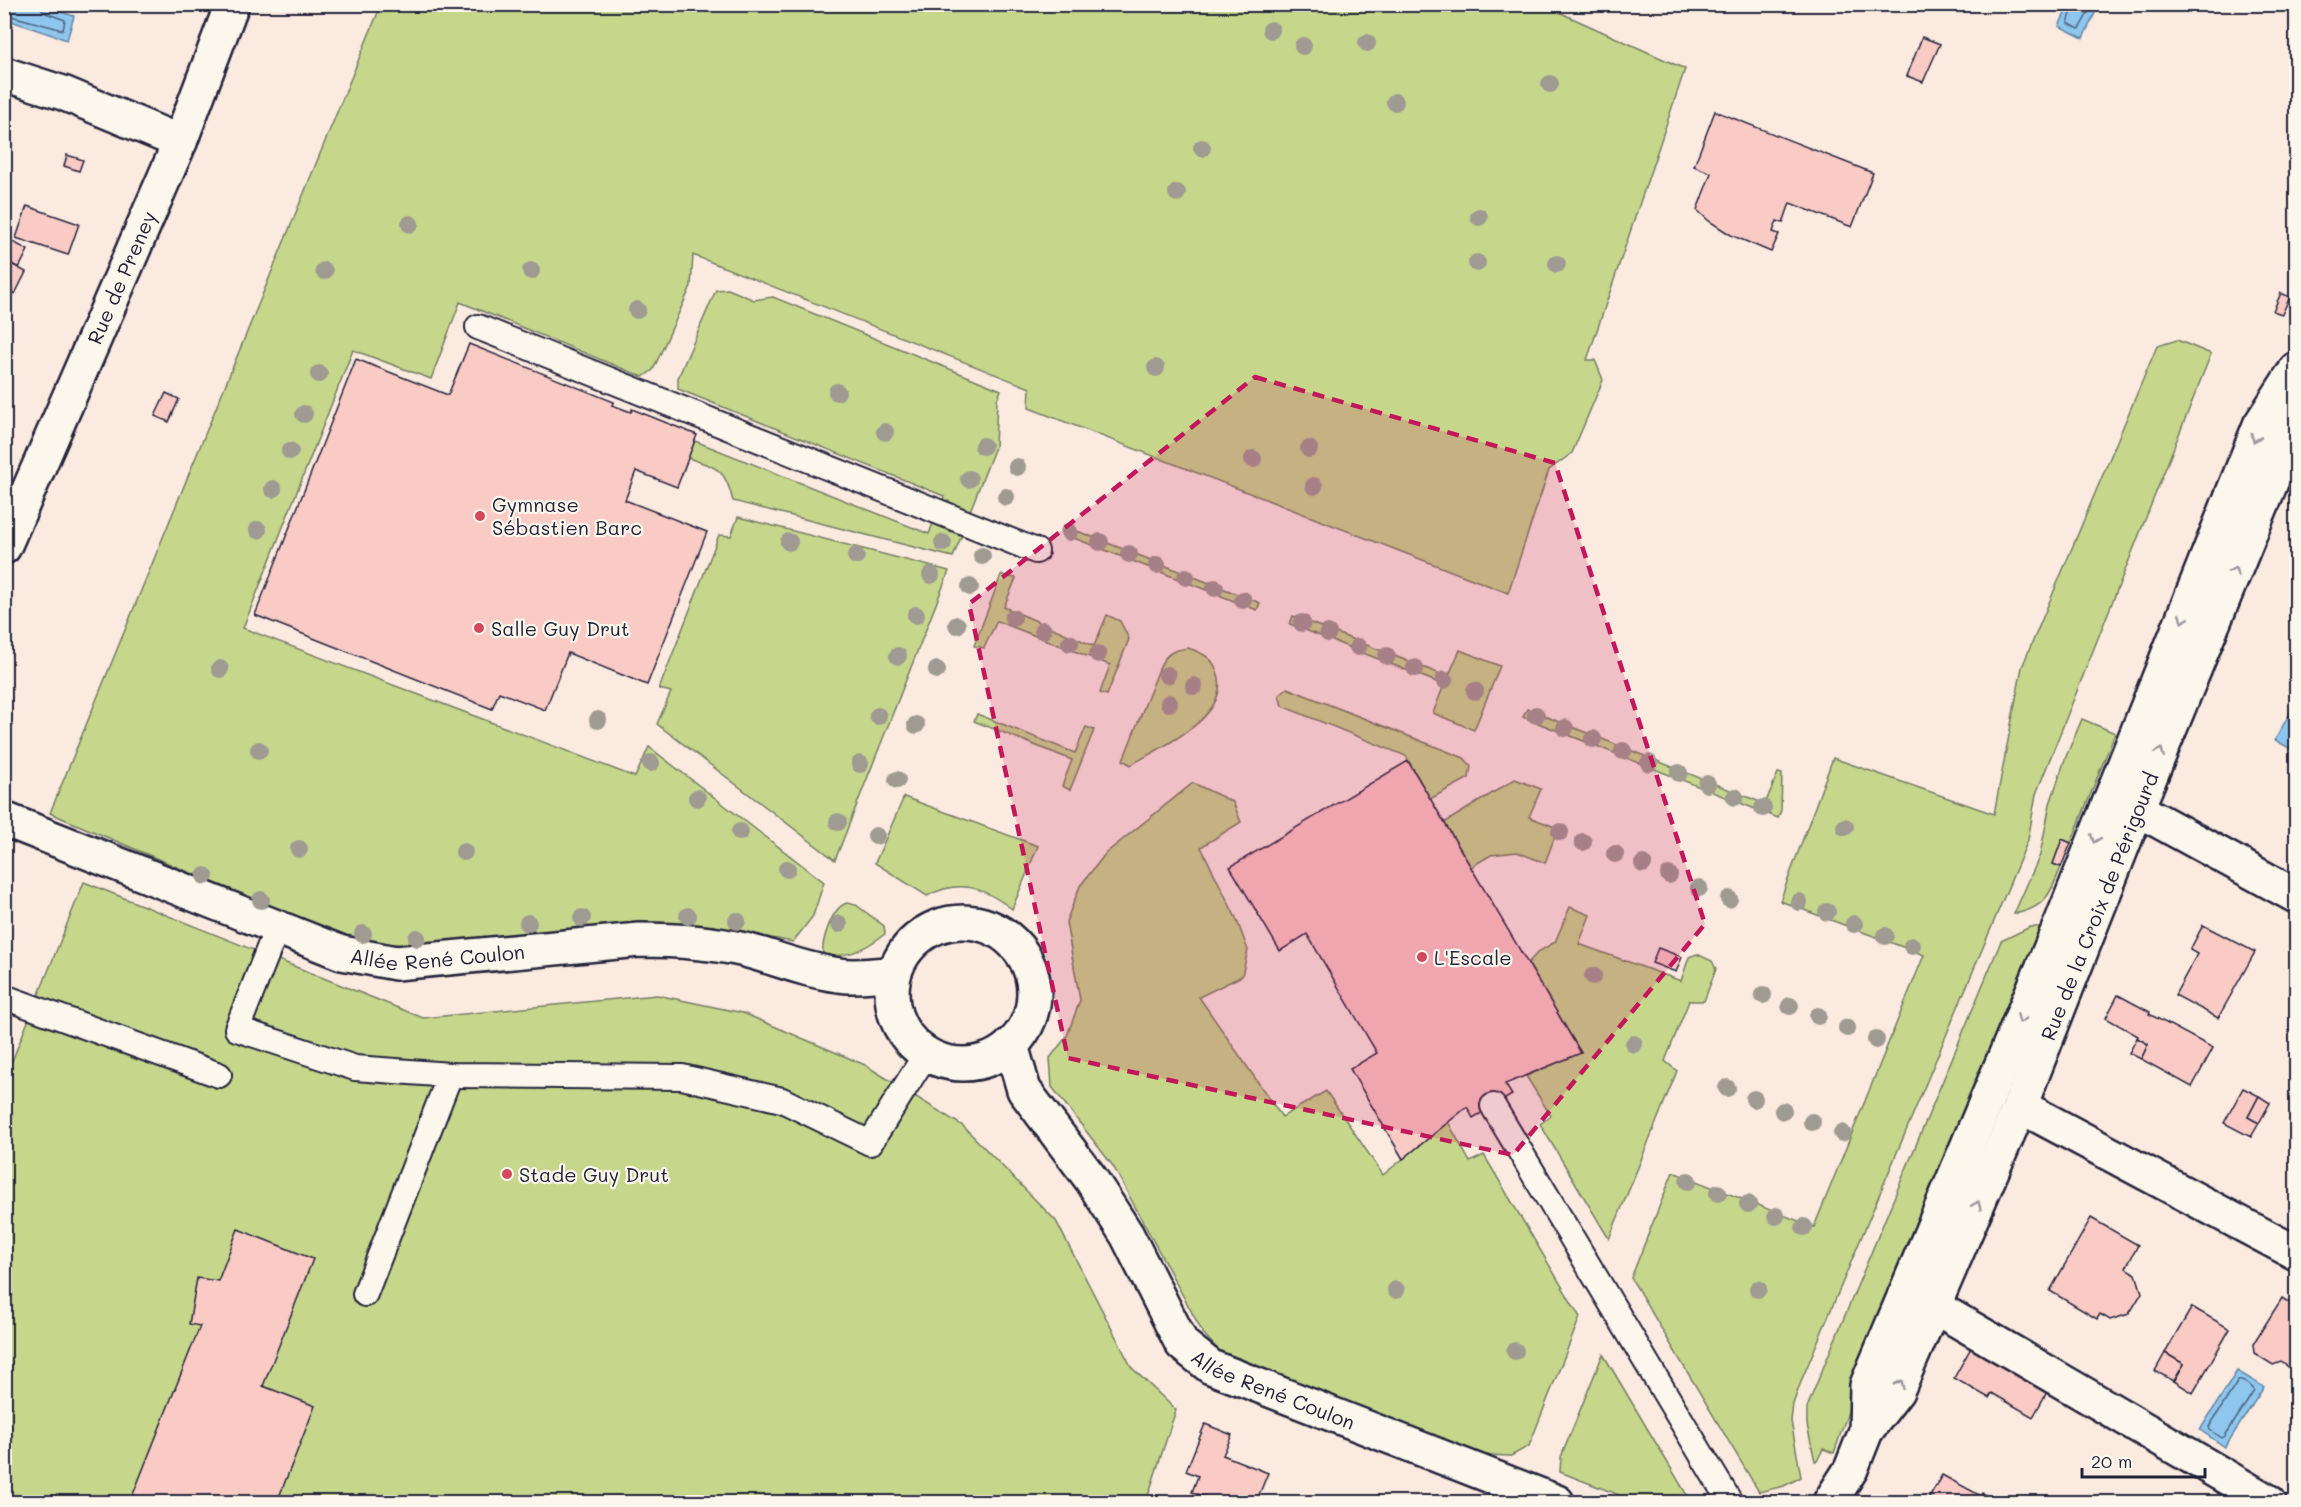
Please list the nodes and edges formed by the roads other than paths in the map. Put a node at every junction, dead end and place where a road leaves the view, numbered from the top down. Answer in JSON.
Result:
{"nodes":[{"id":1,"x":231,"y":4,"type":"edge"},
{"id":2,"x":4,"y":74,"type":"edge"},
{"id":3,"x":180,"y":142,"type":"junction"},
{"id":4,"x":478,"y":327,"type":"dead end"},
{"id":5,"x":2296,"y":368,"type":"edge"},
{"id":6,"x":4,"y":547,"type":"edge"},
{"id":7,"x":1036,"y":551,"type":"dead end"},
{"id":8,"x":2124,"y":804,"type":"junction"},
{"id":9,"x":4,"y":819,"type":"edge"},
{"id":10,"x":2296,"y":896,"type":"edge"},
{"id":11,"x":277,"y":928,"type":"junction"},
{"id":12,"x":894,"y":974,"type":"junction"},
{"id":13,"x":4,"y":997,"type":"edge"},
{"id":14,"x":1011,"y":1045,"type":"junction"},
{"id":15,"x":926,"y":1054,"type":"junction"},
{"id":16,"x":219,"y":1075,"type":"dead end"},
{"id":17,"x":450,"y":1075,"type":"junction"},
{"id":18,"x":1492,"y":1106,"type":"dead end"},
{"id":19,"x":2020,"y":1106,"type":"junction"},
{"id":20,"x":2296,"y":1253,"type":"edge"},
{"id":21,"x":364,"y":1294,"type":"dead end"},
{"id":22,"x":1933,"y":1306,"type":"junction"},
{"id":23,"x":1866,"y":1431,"type":"junction"},
{"id":24,"x":1557,"y":1503,"type":"edge"},
{"id":25,"x":1730,"y":1503,"type":"edge"},
{"id":26,"x":1830,"y":1503,"type":"edge"},
{"id":27,"x":2269,"y":1503,"type":"edge"}],
"edges":[{"from":1,"to":3,"type":"street","name":"Rue de Preney"},
{"from":2,"to":3,"type":"street"},
{"from":3,"to":6,"type":"street","name":"Rue de Preney"},
{"from":4,"to":7,"type":"lane"},
{"from":5,"to":8,"type":"street","name":"Rue de la Croix de Périgourd"},
{"from":8,"to":10,"type":"street"},
{"from":8,"to":19,"type":"street","name":"Rue de la Croix de Périgourd"},
{"from":8,"to":23,"type":"street","name":"Rue de la Croix de Périgourd","one_way":true},
{"from":9,"to":11,"type":"street","name":"Allée René Coulon"},
{"from":11,"to":12,"type":"street","name":"Allée René Coulon"},
{"from":11,"to":17,"type":"lane"},
{"from":12,"to":14,"type":"street"},
{"from":12,"to":15,"type":"street"},
{"from":13,"to":16,"type":"lane"},
{"from":14,"to":15,"type":"street"},
{"from":14,"to":24,"type":"street","name":"Allée René Coulon"},
{"from":15,"to":17,"type":"lane"},
{"from":17,"to":21,"type":"lane"},
{"from":18,"to":25,"type":"lane"},
{"from":19,"to":20,"type":"street"},
{"from":22,"to":19,"type":"street","name":"Rue de la Croix de Périgourd","one_way":true},
{"from":23,"to":22,"type":"street","name":"Rue de la Croix de Périgourd","one_way":true},
{"from":22,"to":27,"type":"street"},
{"from":23,"to":26,"type":"street","name":"Rue de la Croix de Périgourd"}]}
